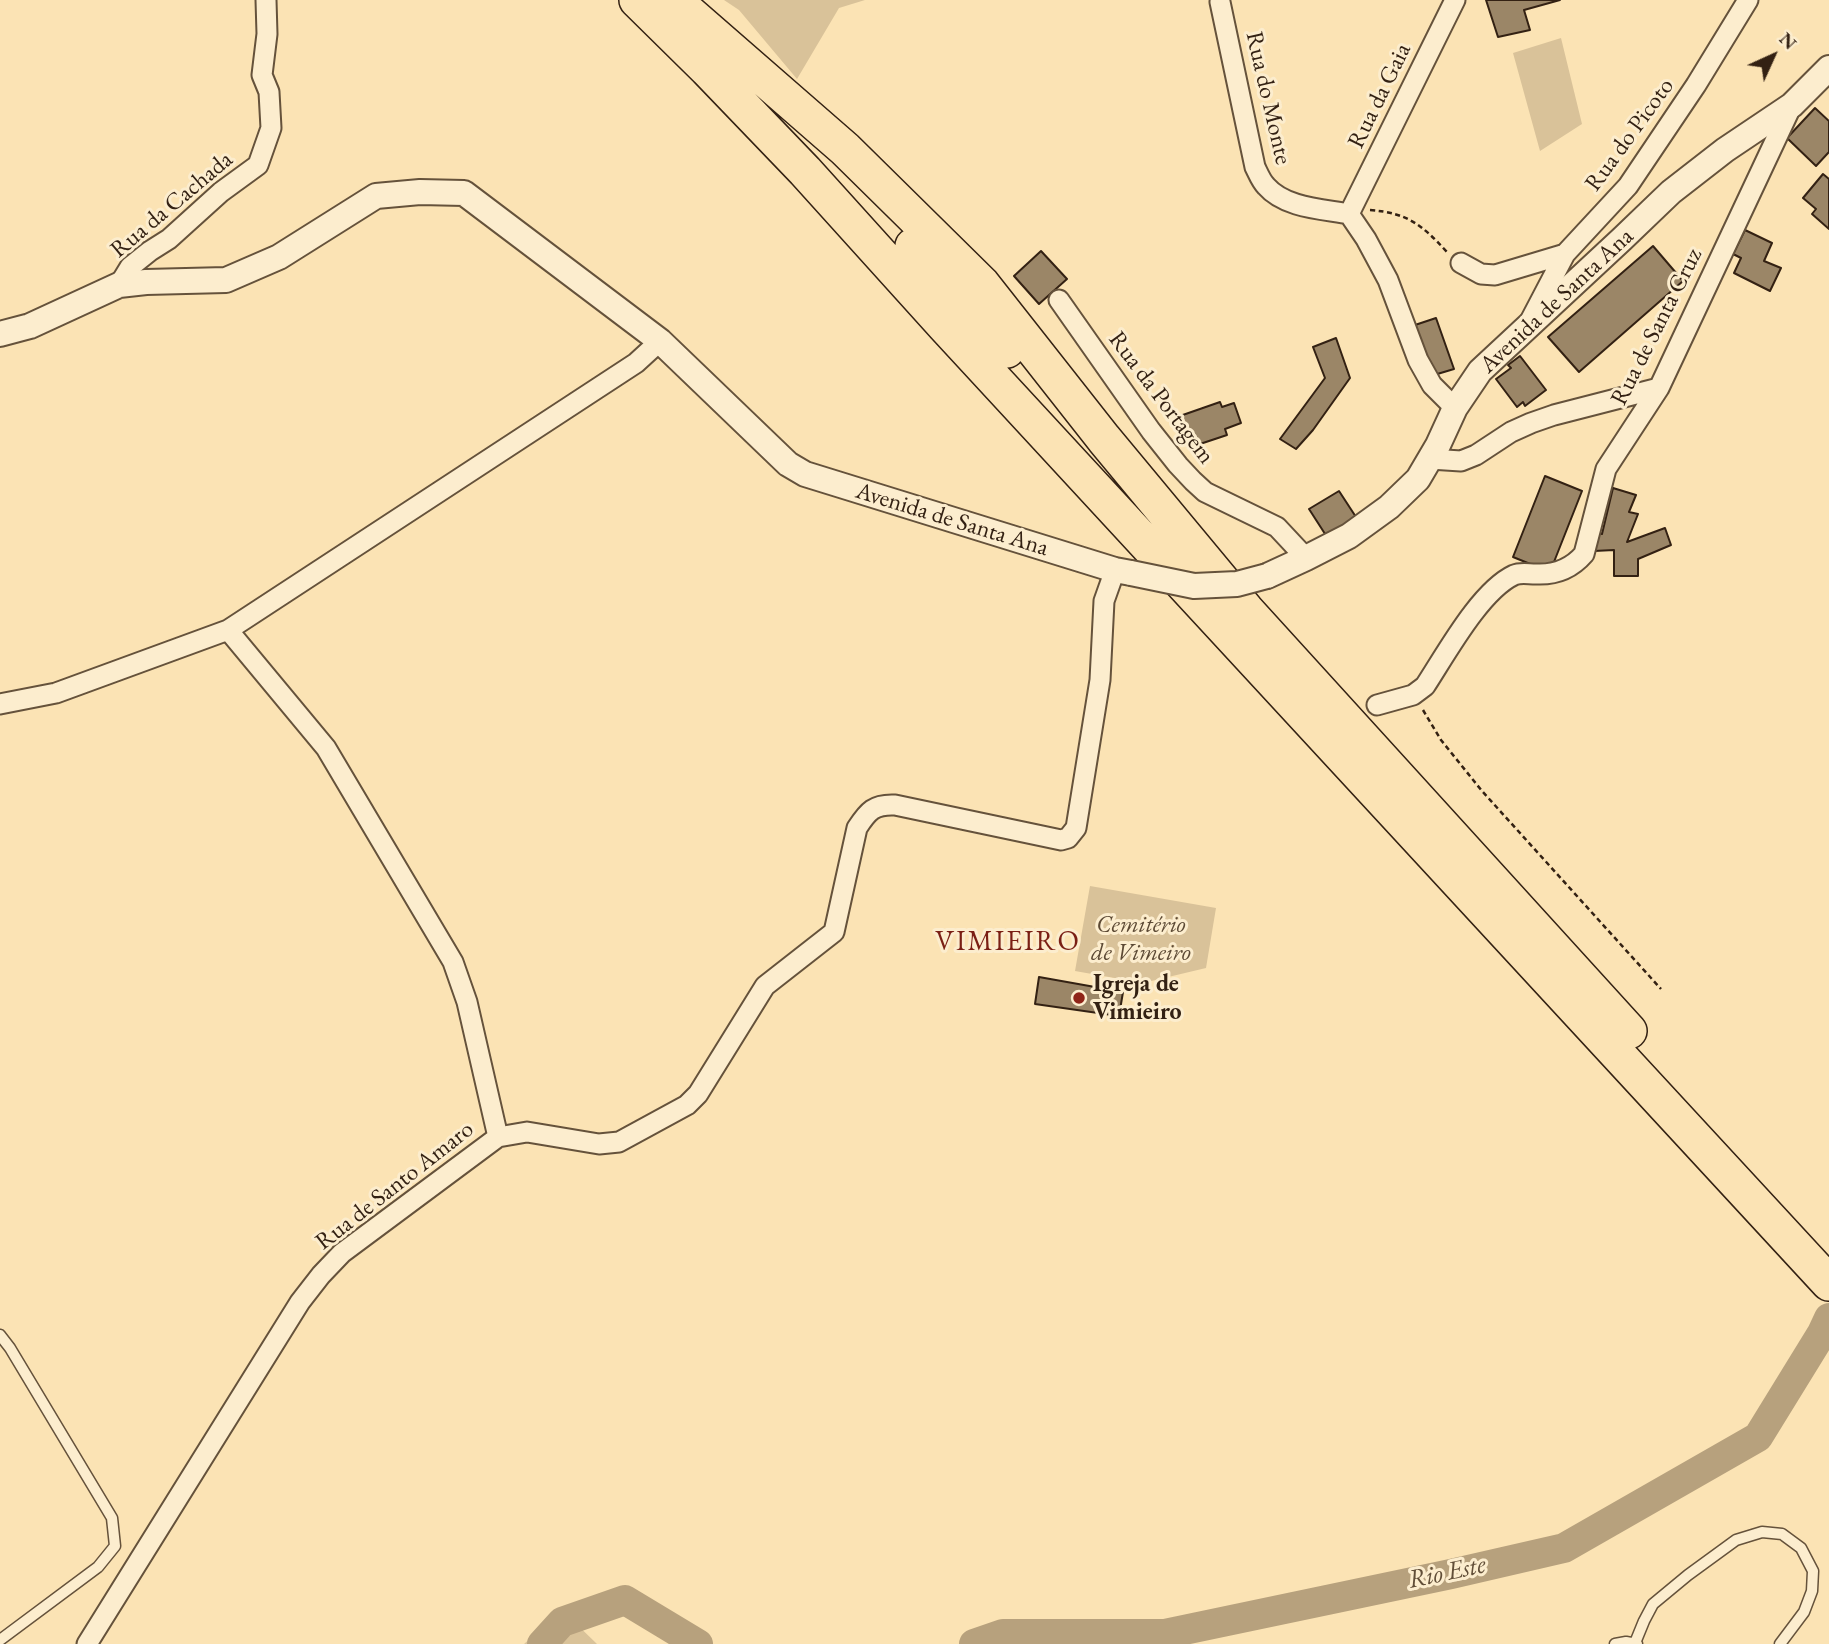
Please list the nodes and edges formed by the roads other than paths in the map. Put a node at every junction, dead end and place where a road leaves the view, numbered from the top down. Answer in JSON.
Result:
{"nodes":[{"id":1,"x":266,"y":0,"type":"edge"},
{"id":2,"x":637,"y":0,"type":"edge"},
{"id":3,"x":674,"y":0,"type":"edge"},
{"id":4,"x":1455,"y":0,"type":"edge"},
{"id":5,"x":1748,"y":0,"type":"edge"},
{"id":6,"x":1220,"y":2,"type":"dead end"},
{"id":7,"x":1829,"y":68,"type":"edge"},
{"id":8,"x":1792,"y":104,"type":"junction"},
{"id":9,"x":1350,"y":212,"type":"junction"},
{"id":10,"x":1565,"y":254,"type":"junction"},
{"id":11,"x":1461,"y":263,"type":"road end"},
{"id":12,"x":119,"y":285,"type":"junction"},
{"id":13,"x":1059,"y":300,"type":"dead end"},
{"id":14,"x":1525,"y":330,"type":"junction"},
{"id":15,"x":0,"y":334,"type":"edge"},
{"id":16,"x":660,"y":341,"type":"junction"},
{"id":17,"x":1659,"y":388,"type":"junction"},
{"id":18,"x":1455,"y":408,"type":"junction"},
{"id":19,"x":1430,"y":459,"type":"junction"},
{"id":20,"x":1306,"y":558,"type":"junction"},
{"id":21,"x":1123,"y":571,"type":"junction"},
{"id":22,"x":228,"y":630,"type":"junction"},
{"id":23,"x":0,"y":704,"type":"edge"},
{"id":24,"x":1377,"y":705,"type":"dead end"},
{"id":25,"x":498,"y":1137,"type":"junction"},
{"id":26,"x":1772,"y":1205,"type":"junction"},
{"id":27,"x":1829,"y":1250,"type":"edge"},
{"id":28,"x":1829,"y":1283,"type":"edge"},
{"id":29,"x":0,"y":1335,"type":"edge"},
{"id":30,"x":0,"y":1640,"type":"edge"},
{"id":31,"x":87,"y":1644,"type":"edge"},
{"id":32,"x":1615,"y":1644,"type":"edge"},
{"id":33,"x":1636,"y":1644,"type":"edge"},
{"id":34,"x":1780,"y":1644,"type":"edge"}],
"edges":[{"from":1,"to":12,"type":"street","name":"Rua da Cachada"},
{"from":2,"to":26,"type":"highway"},
{"from":3,"to":26,"type":"highway"},
{"from":4,"to":9,"type":"street","name":"Rua da Gaia"},
{"from":5,"to":10,"type":"street","name":"Rua do Picoto"},
{"from":6,"to":9,"type":"street","name":"Rua do Monte"},
{"from":7,"to":8,"type":"street","name":"Avenida de Santa Ana"},
{"from":8,"to":14,"type":"street","name":"Avenida de Santa Ana"},
{"from":8,"to":17,"type":"street","name":"Rua de Santa Cruz"},
{"from":9,"to":18,"type":"street"},
{"from":10,"to":11,"type":"street"},
{"from":10,"to":14,"type":"street","name":"Rua do Picoto"},
{"from":12,"to":15,"type":"street","name":"Avenida de Santa Ana"},
{"from":12,"to":16,"type":"street","name":"Avenida de Santa Ana"},
{"from":13,"to":20,"type":"street","name":"Rua da Portagem"},
{"from":14,"to":18,"type":"street","name":"Avenida de Santa Ana"},
{"from":16,"to":21,"type":"street","name":"Avenida de Santa Ana"},
{"from":16,"to":22,"type":"street"},
{"from":17,"to":19,"type":"street"},
{"from":17,"to":24,"type":"street","name":"Rua de Santa Cruz"},
{"from":18,"to":19,"type":"street","name":"Avenida de Santa Ana"},
{"from":19,"to":20,"type":"street","name":"Avenida de Santa Ana"},
{"from":20,"to":21,"type":"street","name":"Avenida de Santa Ana","bridge":true},
{"from":21,"to":25,"type":"street","name":"Rua de Santo Amaro"},
{"from":22,"to":23,"type":"street"},
{"from":22,"to":25,"type":"street"},
{"from":25,"to":31,"type":"street","name":"Rua de Santo Amaro"},
{"from":26,"to":27,"type":"highway"},
{"from":26,"to":28,"type":"highway"},
{"from":29,"to":30,"type":"lane"},
{"from":32,"to":33,"type":"lane"},
{"from":33,"to":34,"type":"lane"}]}
